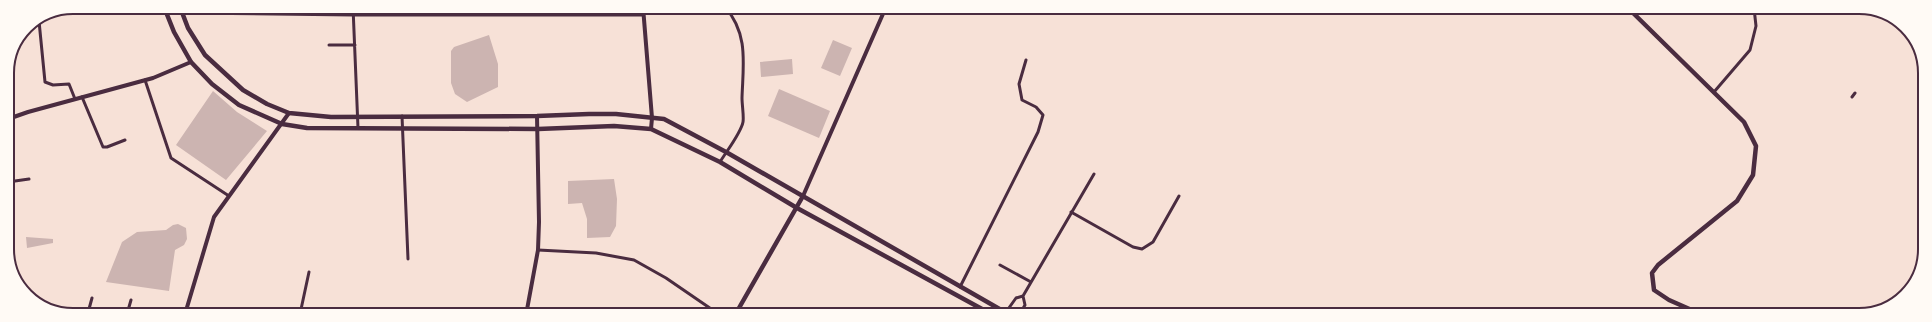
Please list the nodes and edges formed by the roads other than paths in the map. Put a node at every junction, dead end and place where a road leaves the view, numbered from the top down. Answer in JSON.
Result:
{"nodes":[{"id":1,"x":167,"y":14,"type":"edge"},
{"id":2,"x":182,"y":14,"type":"edge"},
{"id":3,"x":239,"y":14,"type":"edge"},
{"id":4,"x":731,"y":14,"type":"edge"},
{"id":5,"x":883,"y":14,"type":"edge"},
{"id":6,"x":1634,"y":14,"type":"edge"},
{"id":7,"x":1755,"y":14,"type":"edge"},
{"id":8,"x":530,"y":15,"type":"joint"},
{"id":9,"x":353,"y":16,"type":"junction"},
{"id":10,"x":643,"y":16,"type":"joint"},
{"id":11,"x":39,"y":25,"type":"edge"},
{"id":12,"x":329,"y":45,"type":"dead end"},
{"id":13,"x":354,"y":45,"type":"junction"},
{"id":14,"x":1026,"y":60,"type":"dead end"},
{"id":15,"x":191,"y":62,"type":"junction"},
{"id":16,"x":145,"y":80,"type":"junction"},
{"id":17,"x":1714,"y":92,"type":"junction"},
{"id":18,"x":1855,"y":92,"type":"dead end"},
{"id":19,"x":82,"y":97,"type":"junction"},
{"id":20,"x":1852,"y":97,"type":"dead end"},
{"id":21,"x":75,"y":99,"type":"junction"},
{"id":22,"x":289,"y":113,"type":"junction"},
{"id":23,"x":402,"y":116,"type":"junction"},
{"id":24,"x":536,"y":116,"type":"junction"},
{"id":25,"x":14,"y":117,"type":"edge"},
{"id":26,"x":358,"y":117,"type":"junction"},
{"id":27,"x":652,"y":118,"type":"junction"},
{"id":28,"x":282,"y":124,"type":"junction"},
{"id":29,"x":358,"y":128,"type":"junction"},
{"id":30,"x":404,"y":128,"type":"junction"},
{"id":31,"x":538,"y":129,"type":"junction"},
{"id":32,"x":651,"y":129,"type":"junction"},
{"id":33,"x":125,"y":140,"type":"dead end"},
{"id":34,"x":726,"y":152,"type":"junction"},
{"id":35,"x":720,"y":162,"type":"junction"},
{"id":36,"x":1094,"y":174,"type":"dead end"},
{"id":37,"x":29,"y":179,"type":"dead end"},
{"id":38,"x":14,"y":181,"type":"edge"},
{"id":39,"x":229,"y":196,"type":"junction"},
{"id":40,"x":803,"y":196,"type":"junction"},
{"id":41,"x":1179,"y":196,"type":"dead end"},
{"id":42,"x":796,"y":208,"type":"junction"},
{"id":43,"x":1071,"y":212,"type":"junction"},
{"id":44,"x":538,"y":250,"type":"junction"},
{"id":45,"x":408,"y":259,"type":"dead end"},
{"id":46,"x":1000,"y":265,"type":"dead end"},
{"id":47,"x":310,"y":272,"type":"dead end"},
{"id":48,"x":1031,"y":282,"type":"junction"},
{"id":49,"x":960,"y":287,"type":"junction"},
{"id":50,"x":1023,"y":296,"type":"junction"},
{"id":51,"x":92,"y":298,"type":"dead end"},
{"id":52,"x":131,"y":300,"type":"dead end"},
{"id":53,"x":89,"y":308,"type":"edge"},
{"id":54,"x":129,"y":308,"type":"edge"},
{"id":55,"x":187,"y":308,"type":"edge"},
{"id":56,"x":301,"y":308,"type":"edge"},
{"id":57,"x":527,"y":308,"type":"edge"},
{"id":58,"x":710,"y":308,"type":"edge"},
{"id":59,"x":740,"y":308,"type":"edge"},
{"id":60,"x":980,"y":308,"type":"edge"},
{"id":61,"x":997,"y":308,"type":"edge"},
{"id":62,"x":1011,"y":308,"type":"edge"},
{"id":63,"x":1023,"y":308,"type":"edge"},
{"id":64,"x":1687,"y":308,"type":"edge"}],
"edges":[{"from":1,"to":15,"type":"main road"},
{"from":2,"to":22,"type":"main road"},
{"from":3,"to":9,"type":"street"},
{"from":4,"to":34,"type":"street"},
{"from":5,"to":40,"type":"street"},
{"from":6,"to":17,"type":"main road"},
{"from":7,"to":17,"type":"street"},
{"from":8,"to":9,"type":"street"},
{"from":8,"to":10,"type":"street"},
{"from":9,"to":13,"type":"street"},
{"from":10,"to":27,"type":"street"},
{"from":11,"to":21,"type":"street"},
{"from":12,"to":13,"type":"street"},
{"from":13,"to":26,"type":"street"},
{"from":14,"to":49,"type":"street"},
{"from":15,"to":16,"type":"street"},
{"from":15,"to":28,"type":"main road"},
{"from":16,"to":19,"type":"street"},
{"from":16,"to":39,"type":"street"},
{"from":17,"to":64,"type":"main road"},
{"from":18,"to":20,"type":"street"},
{"from":19,"to":21,"type":"street"},
{"from":19,"to":33,"type":"street"},
{"from":21,"to":25,"type":"street"},
{"from":22,"to":26,"type":"main road"},
{"from":22,"to":28,"type":"street"},
{"from":23,"to":24,"type":"main road"},
{"from":23,"to":26,"type":"main road"},
{"from":23,"to":30,"type":"street"},
{"from":24,"to":27,"type":"main road"},
{"from":24,"to":31,"type":"street"},
{"from":26,"to":29,"type":"street"},
{"from":27,"to":32,"type":"street"},
{"from":27,"to":34,"type":"main road"},
{"from":28,"to":29,"type":"main road"},
{"from":28,"to":39,"type":"street"},
{"from":29,"to":30,"type":"main road"},
{"from":30,"to":31,"type":"main road"},
{"from":30,"to":45,"type":"street"},
{"from":31,"to":32,"type":"main road"},
{"from":31,"to":44,"type":"street"},
{"from":32,"to":35,"type":"main road"},
{"from":34,"to":35,"type":"street"},
{"from":34,"to":40,"type":"main road"},
{"from":35,"to":42,"type":"main road"},
{"from":36,"to":43,"type":"street"},
{"from":37,"to":38,"type":"street"},
{"from":39,"to":55,"type":"street"},
{"from":40,"to":42,"type":"main road"},
{"from":40,"to":49,"type":"main road"},
{"from":41,"to":43,"type":"street"},
{"from":42,"to":59,"type":"main road"},
{"from":42,"to":60,"type":"main road"},
{"from":43,"to":48,"type":"street"},
{"from":44,"to":57,"type":"street"},
{"from":44,"to":58,"type":"street"},
{"from":46,"to":48,"type":"street"},
{"from":47,"to":56,"type":"street"},
{"from":48,"to":50,"type":"street"},
{"from":49,"to":61,"type":"main road"},
{"from":50,"to":62,"type":"street"},
{"from":50,"to":63,"type":"street"},
{"from":51,"to":53,"type":"street"},
{"from":52,"to":54,"type":"street"}]}
